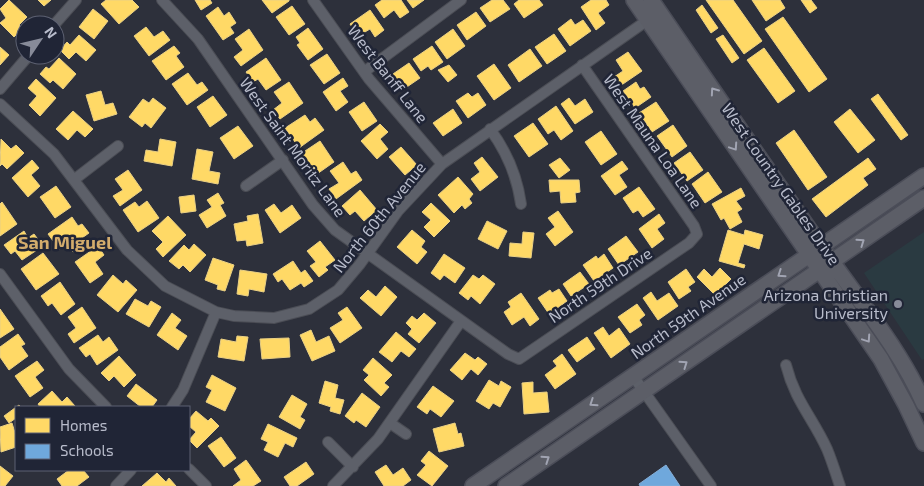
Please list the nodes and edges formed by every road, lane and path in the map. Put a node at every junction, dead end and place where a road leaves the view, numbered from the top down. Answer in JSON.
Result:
{"nodes":[{"id":1,"x":76,"y":0,"type":"edge"},
{"id":2,"x":162,"y":0,"type":"edge"},
{"id":3,"x":313,"y":0,"type":"edge"},
{"id":4,"x":461,"y":0,"type":"edge"},
{"id":5,"x":634,"y":0,"type":"edge"},
{"id":6,"x":652,"y":11,"type":"edge"},
{"id":7,"x":63,"y":15,"type":"edge"},
{"id":8,"x":20,"y":65,"type":"edge"},
{"id":9,"x":582,"y":66,"type":"junction"},
{"id":10,"x":364,"y":72,"type":"junction"},
{"id":11,"x":0,"y":89,"type":"edge"},
{"id":12,"x":0,"y":104,"type":"edge"},
{"id":13,"x":490,"y":129,"type":"junction"},
{"id":14,"x":118,"y":146,"type":"dead end"},
{"id":15,"x":283,"y":160,"type":"junction"},
{"id":16,"x":442,"y":164,"type":"junction"},
{"id":17,"x":924,"y":176,"type":"edge"},
{"id":18,"x":75,"y":179,"type":"junction"},
{"id":19,"x":246,"y":186,"type":"dead end"},
{"id":20,"x":924,"y":198,"type":"edge"},
{"id":21,"x":521,"y":204,"type":"dead end"},
{"id":22,"x":697,"y":234,"type":"joint"},
{"id":23,"x":815,"y":250,"type":"junction"},
{"id":24,"x":367,"y":253,"type":"junction"},
{"id":25,"x":826,"y":266,"type":"junction"},
{"id":26,"x":0,"y":274,"type":"edge"},
{"id":27,"x":216,"y":312,"type":"junction"},
{"id":28,"x":461,"y":321,"type":"junction"},
{"id":29,"x":519,"y":359,"type":"joint"},
{"id":30,"x":786,"y":365,"type":"dead end"},
{"id":31,"x":633,"y":376,"type":"junction"},
{"id":32,"x":644,"y":392,"type":"junction"},
{"id":33,"x":924,"y":404,"type":"edge"},
{"id":34,"x":105,"y":406,"type":"edge"},
{"id":35,"x":173,"y":406,"type":"edge"},
{"id":36,"x":390,"y":423,"type":"junction"},
{"id":37,"x":406,"y":434,"type":"dead end"},
{"id":38,"x":328,"y":442,"type":"dead end"},
{"id":39,"x":924,"y":443,"type":"edge"},
{"id":40,"x":353,"y":467,"type":"junction"},
{"id":41,"x":190,"y":470,"type":"edge"},
{"id":42,"x":129,"y":471,"type":"edge"},
{"id":43,"x":116,"y":486,"type":"edge"},
{"id":44,"x":206,"y":486,"type":"edge"},
{"id":45,"x":333,"y":486,"type":"edge"},
{"id":46,"x":472,"y":486,"type":"edge"},
{"id":47,"x":506,"y":486,"type":"edge"},
{"id":48,"x":711,"y":486,"type":"edge"},
{"id":49,"x":840,"y":486,"type":"edge"}],
"edges":[{"from":1,"to":7,"type":"street"},
{"from":2,"to":15,"type":"street","name":"West Saint Moritz Lane"},
{"from":3,"to":10,"type":"street","name":"West Banff Lane"},
{"from":4,"to":10,"type":"street"},
{"from":5,"to":6,"type":"main road","name":"West Country Gables Drive"},
{"from":6,"to":9,"type":"street","name":"North 60th Avenue"},
{"from":6,"to":23,"type":"main road","name":"West Country Gables Drive"},
{"from":8,"to":11,"type":"street"},
{"from":9,"to":13,"type":"street","name":"North 60th Avenue"},
{"from":9,"to":22,"type":"street","name":"West Mauna Loa Lane"},
{"from":10,"to":16,"type":"street","name":"West Banff Lane"},
{"from":12,"to":18,"type":"street","name":"North 60th Avenue"},
{"from":13,"to":16,"type":"street","name":"North 60th Avenue"},
{"from":13,"to":21,"type":"street"},
{"from":14,"to":18,"type":"street"},
{"from":15,"to":19,"type":"street"},
{"from":15,"to":24,"type":"street","name":"West Saint Moritz Lane"},
{"from":16,"to":24,"type":"street","name":"North 60th Avenue"},
{"from":17,"to":23,"type":"main road","name":"North 59th Avenue"},
{"from":18,"to":27,"type":"street","name":"North 60th Avenue"},
{"from":25,"to":20,"type":"main road","one_way":true},
{"from":22,"to":29,"type":"street","name":"North 59th Drive"},
{"from":23,"to":25,"type":"main road","name":"West Country Gables Drive"},
{"from":23,"to":31,"type":"main road","name":"North 59th Avenue","one_way":true},
{"from":24,"to":27,"type":"street","name":"North 60th Avenue"},
{"from":24,"to":28,"type":"street","name":"West Saint Moritz Lane"},
{"from":32,"to":25,"type":"main road","one_way":true},
{"from":25,"to":33,"type":"main road","name":"West Country Gables Drive"},
{"from":25,"to":39,"type":"main road","name":"West Country Gables Drive","one_way":true},
{"from":26,"to":34,"type":"street"},
{"from":27,"to":35,"type":"street"},
{"from":28,"to":29,"type":"street","name":"West Saint Moritz Lane"},
{"from":28,"to":36,"type":"street"},
{"from":30,"to":49,"type":"street"},
{"from":31,"to":32,"type":"street"},
{"from":31,"to":46,"type":"main road","name":"North 59th Avenue","one_way":true},
{"from":47,"to":32,"type":"main road","one_way":true},
{"from":32,"to":48,"type":"street"},
{"from":36,"to":37,"type":"street"},
{"from":36,"to":40,"type":"street"},
{"from":38,"to":40,"type":"street"},
{"from":40,"to":45,"type":"street"},
{"from":41,"to":44,"type":"street"},
{"from":42,"to":43,"type":"street"}]}
